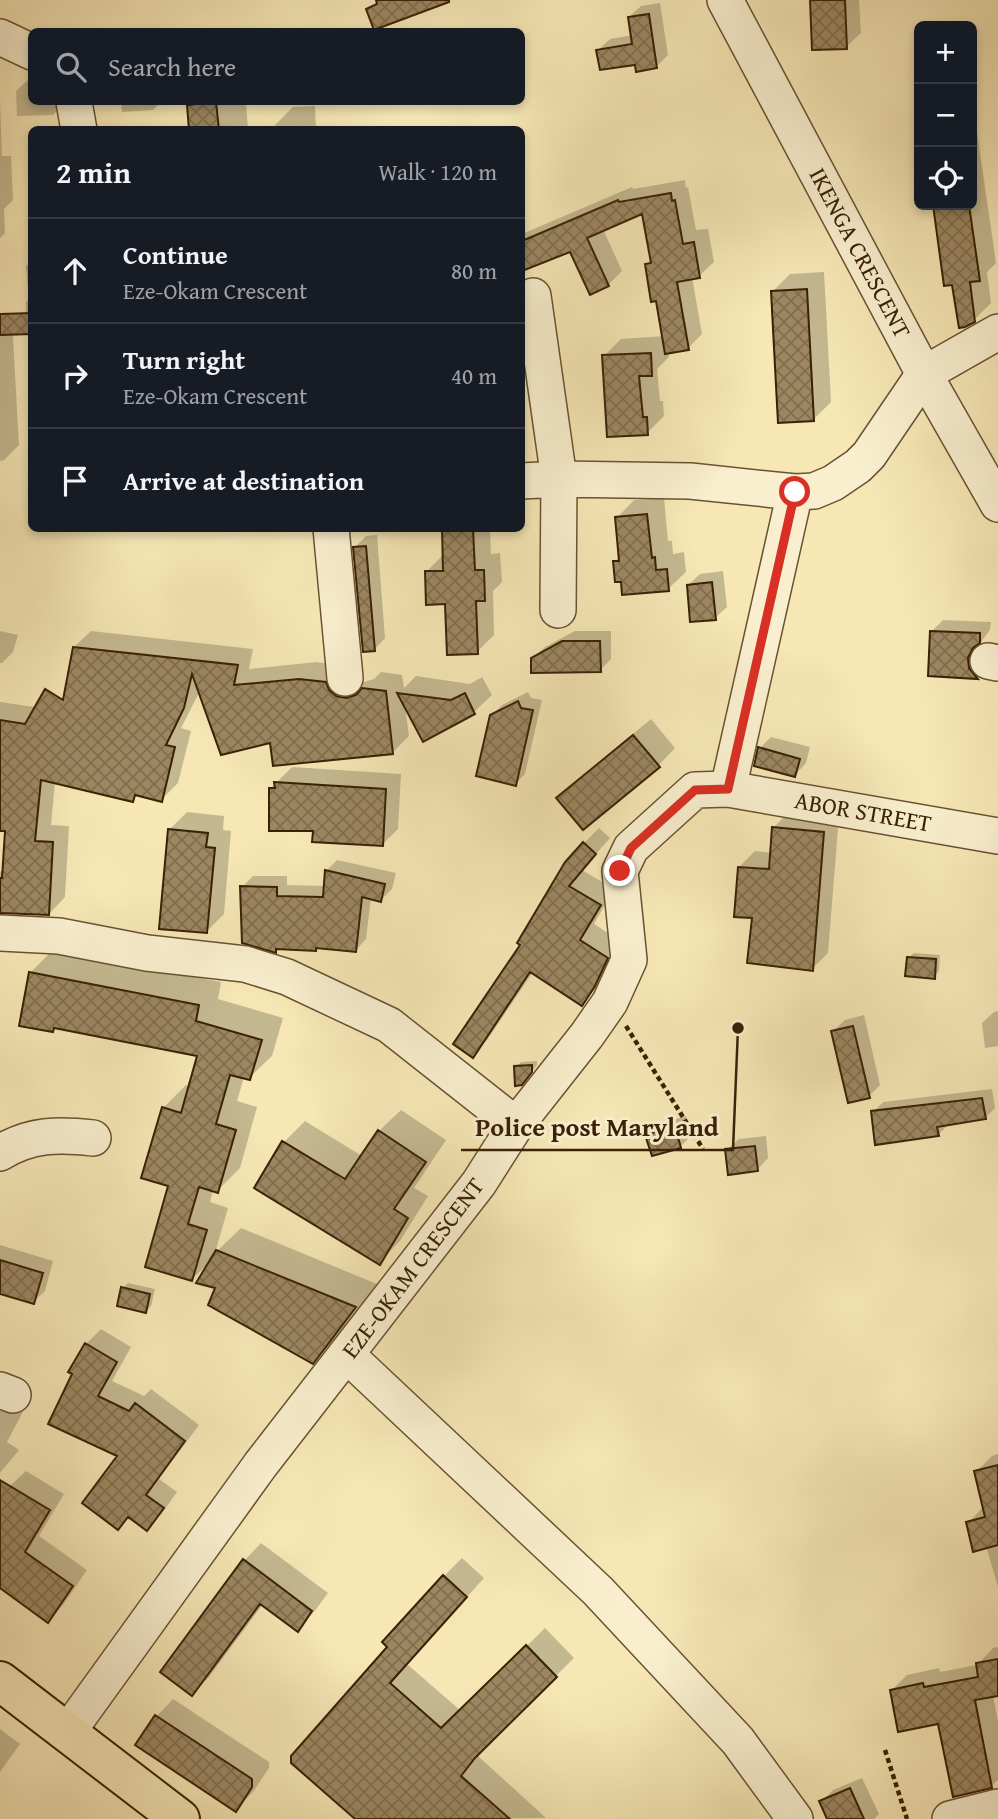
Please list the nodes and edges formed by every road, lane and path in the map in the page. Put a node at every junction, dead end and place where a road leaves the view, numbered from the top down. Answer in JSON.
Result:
{"nodes":[{"id":1,"x":725,"y":0,"type":"edge"},
{"id":2,"x":0,"y":37,"type":"edge"},
{"id":3,"x":28,"y":50,"type":"edge"},
{"id":4,"x":75,"y":105,"type":"edge"},
{"id":5,"x":78,"y":126,"type":"edge"},
{"id":6,"x":533,"y":296,"type":"dead end"},
{"id":7,"x":998,"y":332,"type":"edge"},
{"id":8,"x":924,"y":374,"type":"junction"},
{"id":9,"x":559,"y":479,"type":"junction"},
{"id":10,"x":525,"y":481,"type":"edge"},
{"id":11,"x":795,"y":492,"type":"junction"},
{"id":12,"x":998,"y":504,"type":"edge"},
{"id":13,"x":331,"y":532,"type":"edge"},
{"id":14,"x":558,"y":610,"type":"dead end"},
{"id":15,"x":345,"y":678,"type":"dead end"},
{"id":16,"x":728,"y":789,"type":"junction"},
{"id":17,"x":998,"y":836,"type":"edge"},
{"id":18,"x":0,"y":933,"type":"edge"},
{"id":19,"x":610,"y":1002,"type":"junction"},
{"id":20,"x":516,"y":1125,"type":"junction"},
{"id":21,"x":93,"y":1138,"type":"dead end"},
{"id":22,"x":703,"y":1149,"type":"dead end"},
{"id":23,"x":0,"y":1153,"type":"edge"},
{"id":24,"x":346,"y":1355,"type":"junction"},
{"id":25,"x":0,"y":1681,"type":"edge"},
{"id":26,"x":67,"y":1733,"type":"junction"},
{"id":27,"x":885,"y":1749,"type":"dead end"},
{"id":28,"x":998,"y":1807,"type":"edge"},
{"id":29,"x":180,"y":1819,"type":"edge"},
{"id":30,"x":795,"y":1819,"type":"edge"},
{"id":31,"x":907,"y":1819,"type":"edge"},
{"id":32,"x":950,"y":1819,"type":"edge"}],
"edges":[{"from":1,"to":8,"type":"street","name":"IKENGA CRESCENT"},
{"from":2,"to":3,"type":"street"},
{"from":4,"to":5,"type":"street"},
{"from":6,"to":9,"type":"street"},
{"from":7,"to":8,"type":"street"},
{"from":8,"to":11,"type":"street"},
{"from":8,"to":12,"type":"street","name":"IKENGA CRESCENT"},
{"from":9,"to":10,"type":"street"},
{"from":9,"to":11,"type":"street"},
{"from":9,"to":14,"type":"street"},
{"from":11,"to":16,"type":"street"},
{"from":13,"to":15,"type":"street"},
{"from":16,"to":17,"type":"street","name":"ABOR STREET"},
{"from":16,"to":19,"type":"street","name":"EZE-OKAM CRESCENT"},
{"from":18,"to":20,"type":"street"},
{"from":19,"to":20,"type":"street","name":"EZE-OKAM CRESCENT"},
{"from":19,"to":22,"type":"path"},
{"from":20,"to":24,"type":"street","name":"EZE-OKAM CRESCENT"},
{"from":21,"to":23,"type":"street"},
{"from":24,"to":26,"type":"street","name":"EZE-OKAM CRESCENT"},
{"from":24,"to":30,"type":"street"},
{"from":25,"to":26,"type":"main road"},
{"from":26,"to":29,"type":"main road"},
{"from":27,"to":31,"type":"path"},
{"from":28,"to":32,"type":"street"}]}
